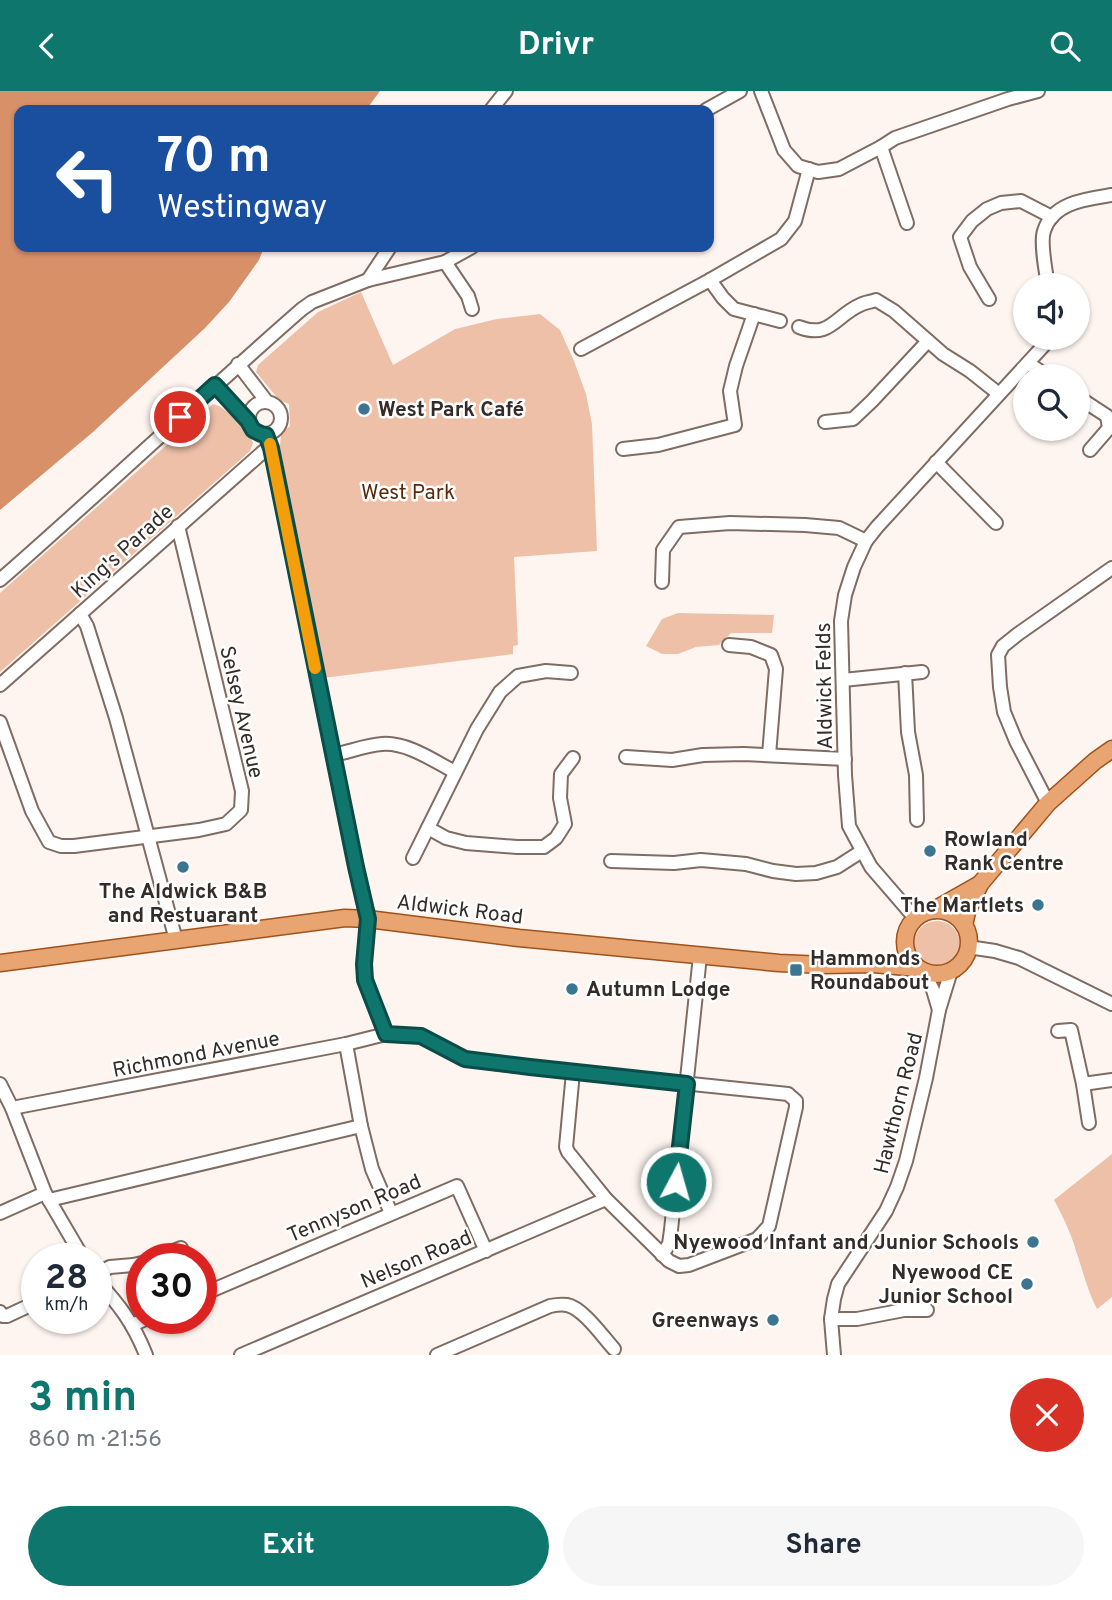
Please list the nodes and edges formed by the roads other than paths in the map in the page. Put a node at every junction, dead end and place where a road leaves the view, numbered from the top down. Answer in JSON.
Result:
{"nodes":[{"id":1,"x":506,"y":91,"type":"edge"},
{"id":2,"x":740,"y":91,"type":"edge"},
{"id":3,"x":761,"y":91,"type":"edge"},
{"id":4,"x":1038,"y":91,"type":"edge"},
{"id":5,"x":495,"y":105,"type":"edge"},
{"id":6,"x":714,"y":106,"type":"edge"},
{"id":7,"x":881,"y":147,"type":"junction"},
{"id":8,"x":809,"y":169,"type":"junction"},
{"id":9,"x":1112,"y":195,"type":"edge"},
{"id":10,"x":1052,"y":217,"type":"junction"},
{"id":11,"x":907,"y":223,"type":"dead end"},
{"id":12,"x":387,"y":252,"type":"edge"},
{"id":13,"x":463,"y":252,"type":"edge"},
{"id":14,"x":445,"y":262,"type":"junction"},
{"id":15,"x":1047,"y":273,"type":"edge"},
{"id":16,"x":368,"y":280,"type":"junction"},
{"id":17,"x":710,"y":280,"type":"junction"},
{"id":18,"x":989,"y":299,"type":"dead end"},
{"id":19,"x":472,"y":309,"type":"dead end"},
{"id":20,"x":754,"y":314,"type":"junction"},
{"id":21,"x":780,"y":321,"type":"dead end"},
{"id":22,"x":799,"y":327,"type":"dead end"},
{"id":23,"x":928,"y":341,"type":"junction"},
{"id":24,"x":581,"y":349,"type":"dead end"},
{"id":25,"x":1040,"y":350,"type":"edge"},
{"id":26,"x":1028,"y":363,"type":"joint"},
{"id":27,"x":238,"y":364,"type":"junction"},
{"id":28,"x":215,"y":385,"type":"junction"},
{"id":29,"x":999,"y":394,"type":"junction"},
{"id":30,"x":267,"y":402,"type":"junction"},
{"id":31,"x":1090,"y":405,"type":"edge"},
{"id":32,"x":248,"y":421,"type":"junction"},
{"id":33,"x":825,"y":422,"type":"dead end"},
{"id":34,"x":266,"y":435,"type":"junction"},
{"id":35,"x":271,"y":448,"type":"junction"},
{"id":36,"x":623,"y":449,"type":"dead end"},
{"id":37,"x":1090,"y":450,"type":"dead end"},
{"id":38,"x":936,"y":462,"type":"junction"},
{"id":39,"x":996,"y":523,"type":"dead end"},
{"id":40,"x":178,"y":526,"type":"junction"},
{"id":41,"x":866,"y":541,"type":"junction"},
{"id":42,"x":1112,"y":568,"type":"edge"},
{"id":43,"x":0,"y":580,"type":"edge"},
{"id":44,"x":662,"y":582,"type":"dead end"},
{"id":45,"x":80,"y":614,"type":"junction"},
{"id":46,"x":729,"y":645,"type":"dead end"},
{"id":47,"x":571,"y":673,"type":"dead end"},
{"id":48,"x":905,"y":673,"type":"junction"},
{"id":49,"x":922,"y":673,"type":"dead end"},
{"id":50,"x":843,"y":680,"type":"junction"},
{"id":51,"x":0,"y":685,"type":"edge"},
{"id":52,"x":0,"y":722,"type":"edge"},
{"id":53,"x":1112,"y":749,"type":"edge"},
{"id":54,"x":333,"y":755,"type":"junction"},
{"id":55,"x":769,"y":755,"type":"junction"},
{"id":56,"x":626,"y":757,"type":"dead end"},
{"id":57,"x":573,"y":758,"type":"dead end"},
{"id":58,"x":845,"y":759,"type":"junction"},
{"id":59,"x":455,"y":772,"type":"junction"},
{"id":60,"x":1048,"y":803,"type":"junction"},
{"id":61,"x":917,"y":820,"type":"dead end"},
{"id":62,"x":428,"y":828,"type":"junction"},
{"id":63,"x":148,"y":837,"type":"junction"},
{"id":64,"x":863,"y":851,"type":"junction"},
{"id":65,"x":413,"y":859,"type":"dead end"},
{"id":66,"x":611,"y":861,"type":"dead end"},
{"id":67,"x":980,"y":884,"type":"junction"},
{"id":68,"x":934,"y":910,"type":"junction"},
{"id":69,"x":915,"y":918,"type":"junction"},
{"id":70,"x":368,"y":919,"type":"junction"},
{"id":71,"x":964,"y":925,"type":"junction"},
{"id":72,"x":905,"y":939,"type":"junction"},
{"id":73,"x":176,"y":940,"type":"junction"},
{"id":74,"x":968,"y":947,"type":"junction"},
{"id":75,"x":700,"y":956,"type":"junction"},
{"id":76,"x":0,"y":963,"type":"edge"},
{"id":77,"x":874,"y":964,"type":"junction"},
{"id":78,"x":921,"y":970,"type":"junction"},
{"id":79,"x":951,"y":971,"type":"junction"},
{"id":80,"x":1112,"y":1004,"type":"edge"},
{"id":81,"x":939,"y":1010,"type":"junction"},
{"id":82,"x":1058,"y":1031,"type":"dead end"},
{"id":83,"x":386,"y":1034,"type":"junction"},
{"id":84,"x":346,"y":1044,"type":"junction"},
{"id":85,"x":573,"y":1072,"type":"junction"},
{"id":86,"x":1112,"y":1080,"type":"edge"},
{"id":87,"x":0,"y":1084,"type":"edge"},
{"id":88,"x":687,"y":1084,"type":"junction"},
{"id":89,"x":1083,"y":1084,"type":"junction"},
{"id":90,"x":12,"y":1108,"type":"junction"},
{"id":91,"x":1089,"y":1123,"type":"dead end"},
{"id":92,"x":361,"y":1126,"type":"junction"},
{"id":93,"x":47,"y":1196,"type":"junction"},
{"id":94,"x":606,"y":1199,"type":"junction"},
{"id":95,"x":0,"y":1213,"type":"edge"},
{"id":96,"x":391,"y":1213,"type":"junction"},
{"id":97,"x":74,"y":1243,"type":"edge"},
{"id":98,"x":486,"y":1251,"type":"junction"},
{"id":99,"x":662,"y":1255,"type":"junction"},
{"id":100,"x":217,"y":1288,"type":"edge"},
{"id":101,"x":112,"y":1296,"type":"edge"},
{"id":102,"x":21,"y":1310,"type":"edge"},
{"id":103,"x":927,"y":1310,"type":"dead end"},
{"id":104,"x":0,"y":1312,"type":"edge"},
{"id":105,"x":126,"y":1315,"type":"edge"},
{"id":106,"x":831,"y":1319,"type":"junction"},
{"id":107,"x":136,"y":1334,"type":"edge"},
{"id":108,"x":614,"y":1349,"type":"dead end"},
{"id":109,"x":445,"y":1353,"type":"edge"},
{"id":110,"x":146,"y":1355,"type":"edge"},
{"id":111,"x":241,"y":1355,"type":"edge"},
{"id":112,"x":834,"y":1355,"type":"edge"}],
"edges":[{"from":1,"to":5,"type":"street"},
{"from":2,"to":6,"type":"street"},
{"from":3,"to":8,"type":"street"},
{"from":4,"to":7,"type":"street"},
{"from":7,"to":8,"type":"street"},
{"from":7,"to":11,"type":"street"},
{"from":8,"to":17,"type":"street"},
{"from":9,"to":10,"type":"street"},
{"from":10,"to":15,"type":"street"},
{"from":10,"to":18,"type":"street"},
{"from":12,"to":16,"type":"street"},
{"from":13,"to":14,"type":"street"},
{"from":14,"to":16,"type":"street"},
{"from":14,"to":19,"type":"street"},
{"from":16,"to":27,"type":"street"},
{"from":17,"to":20,"type":"street"},
{"from":17,"to":24,"type":"street"},
{"from":20,"to":21,"type":"street"},
{"from":20,"to":36,"type":"street"},
{"from":22,"to":23,"type":"street"},
{"from":23,"to":29,"type":"street"},
{"from":23,"to":33,"type":"street"},
{"from":25,"to":26,"type":"street","name":"Aldwick Felds"},
{"from":26,"to":29,"type":"street","name":"Aldwick Felds"},
{"from":27,"to":28,"type":"street"},
{"from":27,"to":30,"type":"street"},
{"from":28,"to":32,"type":"street"},
{"from":28,"to":43,"type":"street"},
{"from":29,"to":38,"type":"street","name":"Aldwick Felds"},
{"from":30,"to":32,"type":"street"},
{"from":30,"to":34,"type":"street"},
{"from":31,"to":37,"type":"street"},
{"from":32,"to":34,"type":"street"},
{"from":34,"to":35,"type":"street"},
{"from":35,"to":40,"type":"street","name":"King's Parade"},
{"from":35,"to":54,"type":"street"},
{"from":38,"to":39,"type":"street"},
{"from":38,"to":41,"type":"street","name":"Aldwick Felds"},
{"from":40,"to":45,"type":"street","name":"King's Parade"},
{"from":40,"to":63,"type":"street","name":"Selsey Avenue"},
{"from":41,"to":44,"type":"street"},
{"from":41,"to":50,"type":"street","name":"Aldwick Felds"},
{"from":42,"to":60,"type":"street"},
{"from":45,"to":51,"type":"street","name":"King's Parade"},
{"from":45,"to":63,"type":"street"},
{"from":46,"to":55,"type":"street"},
{"from":47,"to":59,"type":"street"},
{"from":48,"to":49,"type":"street"},
{"from":48,"to":50,"type":"street"},
{"from":48,"to":61,"type":"street"},
{"from":50,"to":58,"type":"street","name":"Aldwick Felds"},
{"from":52,"to":63,"type":"street"},
{"from":53,"to":60,"type":"main road"},
{"from":54,"to":59,"type":"street"},
{"from":54,"to":70,"type":"street"},
{"from":55,"to":56,"type":"street"},
{"from":55,"to":58,"type":"street"},
{"from":57,"to":62,"type":"street"},
{"from":58,"to":64,"type":"street","name":"Aldwick Felds"},
{"from":59,"to":62,"type":"street"},
{"from":60,"to":67,"type":"main road"},
{"from":62,"to":65,"type":"street"},
{"from":63,"to":73,"type":"street"},
{"from":64,"to":66,"type":"street"},
{"from":64,"to":69,"type":"street","name":"Aldwick Felds"},
{"from":67,"to":68,"type":"main road"},
{"from":67,"to":71,"type":"main road"},
{"from":68,"to":69,"type":"main road"},
{"from":68,"to":71,"type":"main road"},
{"from":69,"to":72,"type":"main road"},
{"from":70,"to":73,"type":"main road","name":"Aldwick Road"},
{"from":70,"to":75,"type":"main road","name":"Aldwick Road"},
{"from":70,"to":83,"type":"street"},
{"from":71,"to":74,"type":"main road"},
{"from":72,"to":77,"type":"main road"},
{"from":72,"to":78,"type":"main road"},
{"from":73,"to":76,"type":"main road","name":"Aldwick Road"},
{"from":74,"to":79,"type":"main road"},
{"from":74,"to":80,"type":"street"},
{"from":75,"to":77,"type":"main road","name":"Aldwick Road"},
{"from":75,"to":88,"type":"street"},
{"from":77,"to":78,"type":"main road","name":"Aldwick Road"},
{"from":78,"to":79,"type":"main road"},
{"from":78,"to":81,"type":"street"},
{"from":79,"to":81,"type":"street","name":"Hawthorn Road"},
{"from":81,"to":106,"type":"street","name":"Hawthorn Road"},
{"from":82,"to":89,"type":"street"},
{"from":83,"to":84,"type":"street","name":"Richmond Avenue"},
{"from":83,"to":85,"type":"street","name":"Richmond Avenue"},
{"from":84,"to":90,"type":"street","name":"Richmond Avenue"},
{"from":84,"to":92,"type":"street"},
{"from":85,"to":88,"type":"street","name":"Richmond Avenue"},
{"from":85,"to":94,"type":"street"},
{"from":86,"to":89,"type":"street"},
{"from":87,"to":90,"type":"street"},
{"from":88,"to":99,"type":"street"},
{"from":88,"to":99,"type":"street","name":"Richmond Avenue"},
{"from":89,"to":91,"type":"street"},
{"from":90,"to":93,"type":"street"},
{"from":92,"to":93,"type":"street"},
{"from":92,"to":96,"type":"street"},
{"from":93,"to":95,"type":"street"},
{"from":93,"to":97,"type":"street"},
{"from":94,"to":98,"type":"street","name":"Nelson Road"},
{"from":94,"to":99,"type":"street"},
{"from":96,"to":98,"type":"street","name":"Tennyson Road"},
{"from":96,"to":100,"type":"street","name":"Tennyson Road"},
{"from":98,"to":111,"type":"street","name":"Nelson Road"},
{"from":101,"to":105,"type":"street"},
{"from":102,"to":104,"type":"street"},
{"from":103,"to":106,"type":"street"},
{"from":106,"to":112,"type":"street","name":"Hawthorn Road"},
{"from":107,"to":110,"type":"street"},
{"from":108,"to":109,"type":"street"}]}
